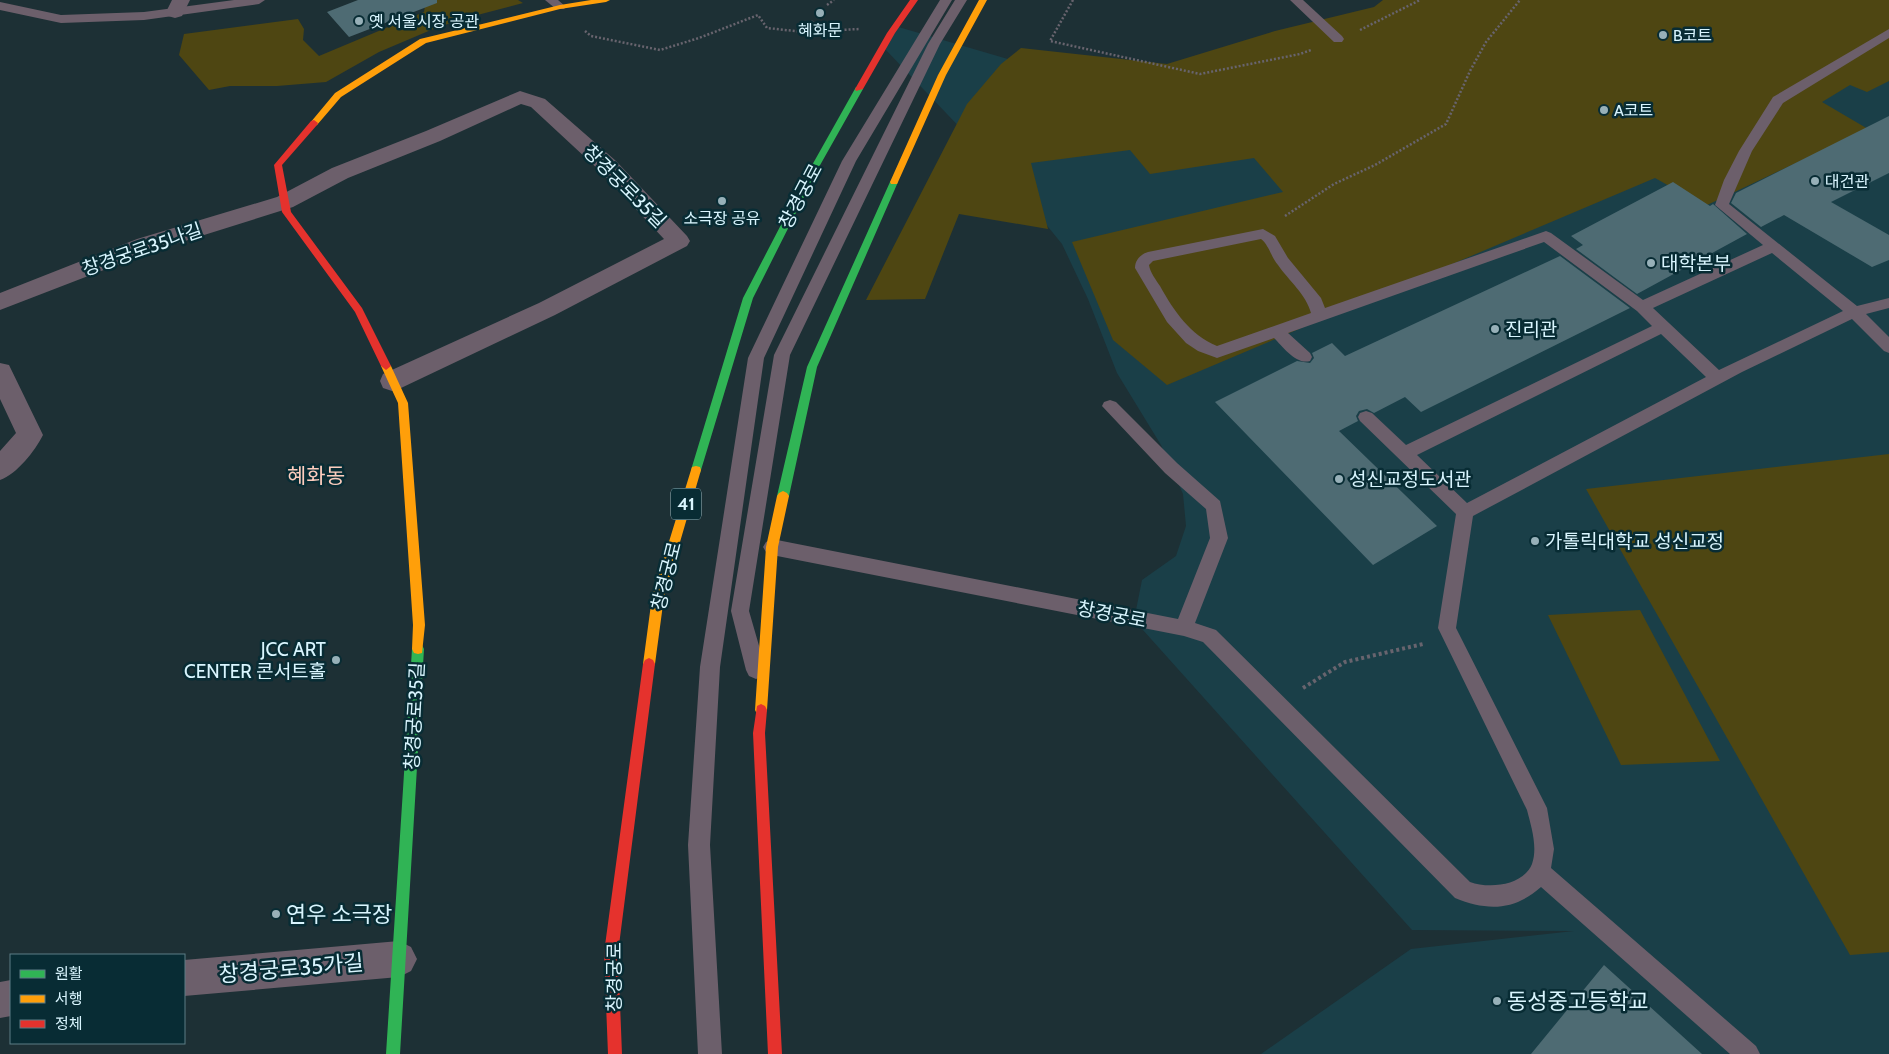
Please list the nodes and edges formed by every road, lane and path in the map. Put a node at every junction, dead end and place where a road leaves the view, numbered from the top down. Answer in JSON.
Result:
{"nodes":[{"id":1,"x":259,"y":0,"type":"edge"},
{"id":2,"x":606,"y":0,"type":"edge"},
{"id":3,"x":834,"y":0,"type":"edge"},
{"id":4,"x":914,"y":0,"type":"edge"},
{"id":5,"x":946,"y":0,"type":"edge"},
{"id":6,"x":961,"y":0,"type":"edge"},
{"id":7,"x":983,"y":0,"type":"edge"},
{"id":8,"x":1073,"y":0,"type":"edge"},
{"id":9,"x":1296,"y":0,"type":"edge"},
{"id":10,"x":1420,"y":0,"type":"edge"},
{"id":11,"x":1520,"y":0,"type":"edge"},
{"id":12,"x":555,"y":4,"type":"edge"},
{"id":13,"x":827,"y":5,"type":"dead end"},
{"id":14,"x":0,"y":6,"type":"edge"},
{"id":15,"x":178,"y":6,"type":"edge"},
{"id":16,"x":813,"y":21,"type":"dead end"},
{"id":17,"x":804,"y":32,"type":"junction"},
{"id":18,"x":891,"y":34,"type":"junction"},
{"id":19,"x":1889,"y":34,"type":"edge"},
{"id":20,"x":1338,"y":39,"type":"junction"},
{"id":21,"x":285,"y":202,"type":"junction"},
{"id":22,"x":1270,"y":239,"type":"junction"},
{"id":23,"x":1772,"y":247,"type":"junction"},
{"id":24,"x":0,"y":302,"type":"edge"},
{"id":25,"x":1889,"y":303,"type":"edge"},
{"id":26,"x":1642,"y":307,"type":"junction"},
{"id":27,"x":1854,"y":312,"type":"junction"},
{"id":28,"x":1320,"y":317,"type":"junction"},
{"id":29,"x":1663,"y":327,"type":"junction"},
{"id":30,"x":1276,"y":332,"type":"junction"},
{"id":31,"x":1889,"y":347,"type":"edge"},
{"id":32,"x":1304,"y":358,"type":"dead end"},
{"id":33,"x":0,"y":372,"type":"edge"},
{"id":34,"x":1718,"y":378,"type":"junction"},
{"id":35,"x":392,"y":381,"type":"junction"},
{"id":36,"x":1110,"y":406,"type":"dead end"},
{"id":37,"x":1366,"y":417,"type":"dead end"},
{"id":38,"x":1404,"y":454,"type":"junction"},
{"id":39,"x":0,"y":469,"type":"edge"},
{"id":40,"x":1464,"y":512,"type":"junction"},
{"id":41,"x":772,"y":547,"type":"junction"},
{"id":42,"x":1184,"y":628,"type":"junction"},
{"id":43,"x":1451,"y":637,"type":"junction"},
{"id":44,"x":762,"y":692,"type":"junction"},
{"id":45,"x":1277,"y":704,"type":"junction"},
{"id":46,"x":1540,"y":872,"type":"junction"},
{"id":47,"x":399,"y":959,"type":"junction"},
{"id":48,"x":185,"y":978,"type":"edge"},
{"id":49,"x":393,"y":1054,"type":"edge"},
{"id":50,"x":615,"y":1054,"type":"edge"},
{"id":51,"x":710,"y":1054,"type":"edge"},
{"id":52,"x":775,"y":1054,"type":"edge"},
{"id":53,"x":1748,"y":1054,"type":"edge"}],
"edges":[{"from":1,"to":15,"type":"lane"},
{"from":2,"to":12,"type":"main road","name":"창경궁로35길"},
{"from":3,"to":13,"type":"path"},
{"from":4,"to":18,"type":"main road","name":"창경궁로","number":"41"},
{"from":5,"to":51,"type":"lane"},
{"from":6,"to":44,"type":"lane"},
{"from":7,"to":41,"type":"main road"},
{"from":8,"to":20,"type":"path"},
{"from":9,"to":20,"type":"lane"},
{"from":10,"to":20,"type":"path"},
{"from":11,"to":22,"type":"path"},
{"from":12,"to":17,"type":"path"},
{"from":12,"to":21,"type":"main road","name":"창경궁로35길"},
{"from":14,"to":15,"type":"lane"},
{"from":16,"to":17,"type":"path"},
{"from":17,"to":18,"type":"path"},
{"from":18,"to":50,"type":"main road","name":"창경궁로","number":"41"},
{"from":19,"to":23,"type":"lane"},
{"from":21,"to":24,"type":"street","name":"창경궁로35나길"},
{"from":21,"to":35,"type":"main road","name":"창경궁로35길"},
{"from":21,"to":35,"type":"street","name":"창경궁로35길"},
{"from":22,"to":28,"type":"lane"},
{"from":22,"to":30,"type":"lane"},
{"from":23,"to":26,"type":"lane"},
{"from":23,"to":27,"type":"lane"},
{"from":25,"to":27,"type":"lane"},
{"from":26,"to":28,"type":"lane"},
{"from":26,"to":29,"type":"lane"},
{"from":27,"to":31,"type":"lane"},
{"from":27,"to":34,"type":"lane"},
{"from":28,"to":30,"type":"lane"},
{"from":29,"to":34,"type":"lane"},
{"from":29,"to":38,"type":"lane"},
{"from":30,"to":32,"type":"lane"},
{"from":33,"to":39,"type":"street"},
{"from":34,"to":40,"type":"lane"},
{"from":35,"to":47,"type":"main road","name":"창경궁로35길"},
{"from":36,"to":42,"type":"lane"},
{"from":37,"to":38,"type":"lane"},
{"from":38,"to":40,"type":"lane"},
{"from":40,"to":43,"type":"lane"},
{"from":41,"to":42,"type":"lane","name":"창경궁로"},
{"from":41,"to":44,"type":"main road"},
{"from":42,"to":45,"type":"lane","name":"창경궁로"},
{"from":43,"to":45,"type":"path"},
{"from":43,"to":46,"type":"lane"},
{"from":44,"to":52,"type":"main road"},
{"from":45,"to":46,"type":"lane","name":"창경궁로"},
{"from":46,"to":53,"type":"lane"},
{"from":47,"to":48,"type":"street","name":"창경궁로35가길"},
{"from":47,"to":49,"type":"main road","name":"창경궁로35길"}]}
